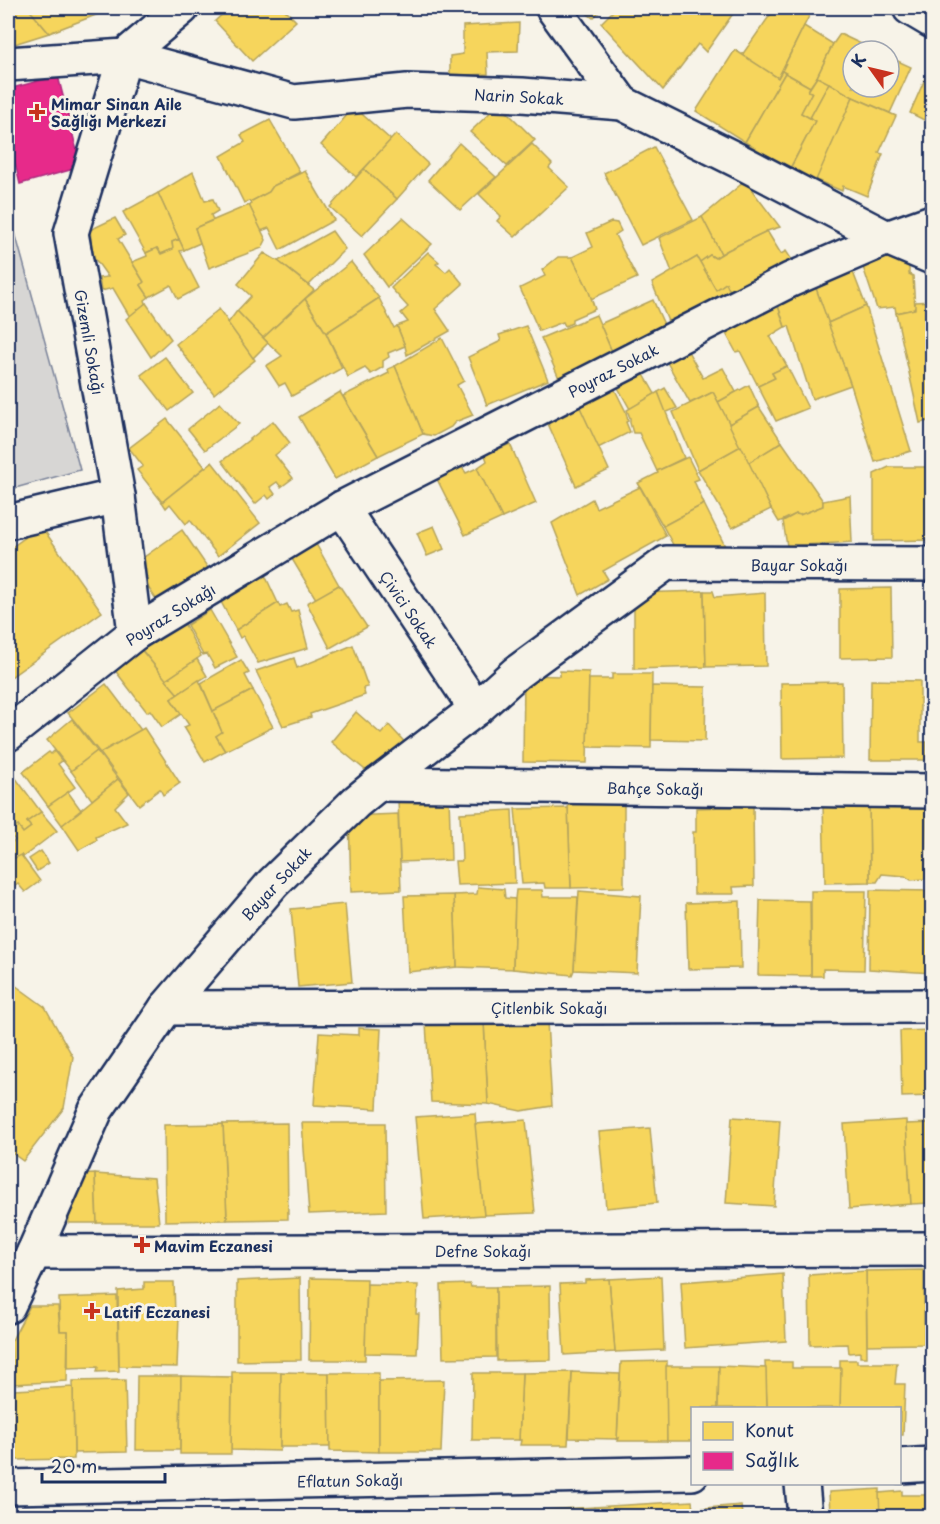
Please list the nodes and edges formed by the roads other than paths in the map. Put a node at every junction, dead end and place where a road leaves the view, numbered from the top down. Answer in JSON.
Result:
{"nodes":[{"id":1,"x":553,"y":8,"type":"edge"},
{"id":2,"x":910,"y":8,"type":"edge"},
{"id":3,"x":162,"y":14,"type":"edge"},
{"id":4,"x":933,"y":21,"type":"edge"},
{"id":5,"x":125,"y":56,"type":"junction"},
{"id":6,"x":8,"y":64,"type":"edge"},
{"id":7,"x":622,"y":103,"type":"junction"},
{"id":8,"x":933,"y":222,"type":"edge"},
{"id":9,"x":888,"y":238,"type":"junction"},
{"id":10,"x":933,"y":257,"type":"edge"},
{"id":11,"x":118,"y":496,"type":"junction"},
{"id":12,"x":342,"y":508,"type":"junction"},
{"id":13,"x":8,"y":522,"type":"edge"},
{"id":14,"x":666,"y":563,"type":"joint"},
{"id":15,"x":933,"y":564,"type":"edge"},
{"id":16,"x":135,"y":633,"type":"junction"},
{"id":17,"x":476,"y":709,"type":"junction"},
{"id":18,"x":8,"y":734,"type":"edge"},
{"id":19,"x":378,"y":784,"type":"junction"},
{"id":20,"x":933,"y":791,"type":"edge"},
{"id":21,"x":933,"y":1006,"type":"edge"},
{"id":22,"x":166,"y":1008,"type":"junction"},
{"id":23,"x":933,"y":1249,"type":"edge"},
{"id":24,"x":34,"y":1252,"type":"junction"},
{"id":25,"x":8,"y":1306,"type":"edge"},
{"id":26,"x":933,"y":1464,"type":"edge"},
{"id":27,"x":901,"y":1466,"type":"edge"},
{"id":28,"x":691,"y":1473,"type":"edge"},
{"id":29,"x":802,"y":1485,"type":"edge"},
{"id":30,"x":8,"y":1487,"type":"edge"},
{"id":31,"x":805,"y":1516,"type":"edge"}],
"edges":[{"from":1,"to":7,"type":"street"},
{"from":2,"to":4,"type":"street"},
{"from":3,"to":5,"type":"street"},
{"from":5,"to":6,"type":"street","name":"Narin Sokak"},
{"from":5,"to":7,"type":"street","name":"Narin Sokak"},
{"from":5,"to":11,"type":"street","name":"Gizemli Sokağı"},
{"from":7,"to":9,"type":"street","name":"Narin Sokak"},
{"from":8,"to":9,"type":"street"},
{"from":9,"to":10,"type":"street","name":"Narin Sokak"},
{"from":9,"to":12,"type":"street","name":"Poyraz Sokak"},
{"from":11,"to":13,"type":"street"},
{"from":11,"to":16,"type":"street","name":"Gizemli Sokağı"},
{"from":12,"to":16,"type":"street","name":"Poyraz Sokağı"},
{"from":12,"to":17,"type":"street","name":"Çivici Sokak"},
{"from":14,"to":15,"type":"street","name":"Bayar Sokağı"},
{"from":14,"to":17,"type":"street","name":"Bayar Sokak"},
{"from":16,"to":18,"type":"street","name":"Poyraz Sokağı"},
{"from":17,"to":19,"type":"street","name":"Bayar Sokak"},
{"from":19,"to":20,"type":"street","name":"Bahçe Sokağı"},
{"from":19,"to":22,"type":"street","name":"Bayar Sokak"},
{"from":21,"to":22,"type":"street","name":"Çitlenbik Sokağı"},
{"from":22,"to":24,"type":"street","name":"Bayar Sokak"},
{"from":23,"to":24,"type":"street","name":"Defne Sokağı"},
{"from":24,"to":25,"type":"street","name":"Bayar Sokak"},
{"from":26,"to":27,"type":"street"},
{"from":28,"to":30,"type":"street","name":"Eflatun Sokağı"},
{"from":29,"to":31,"type":"street"}]}
